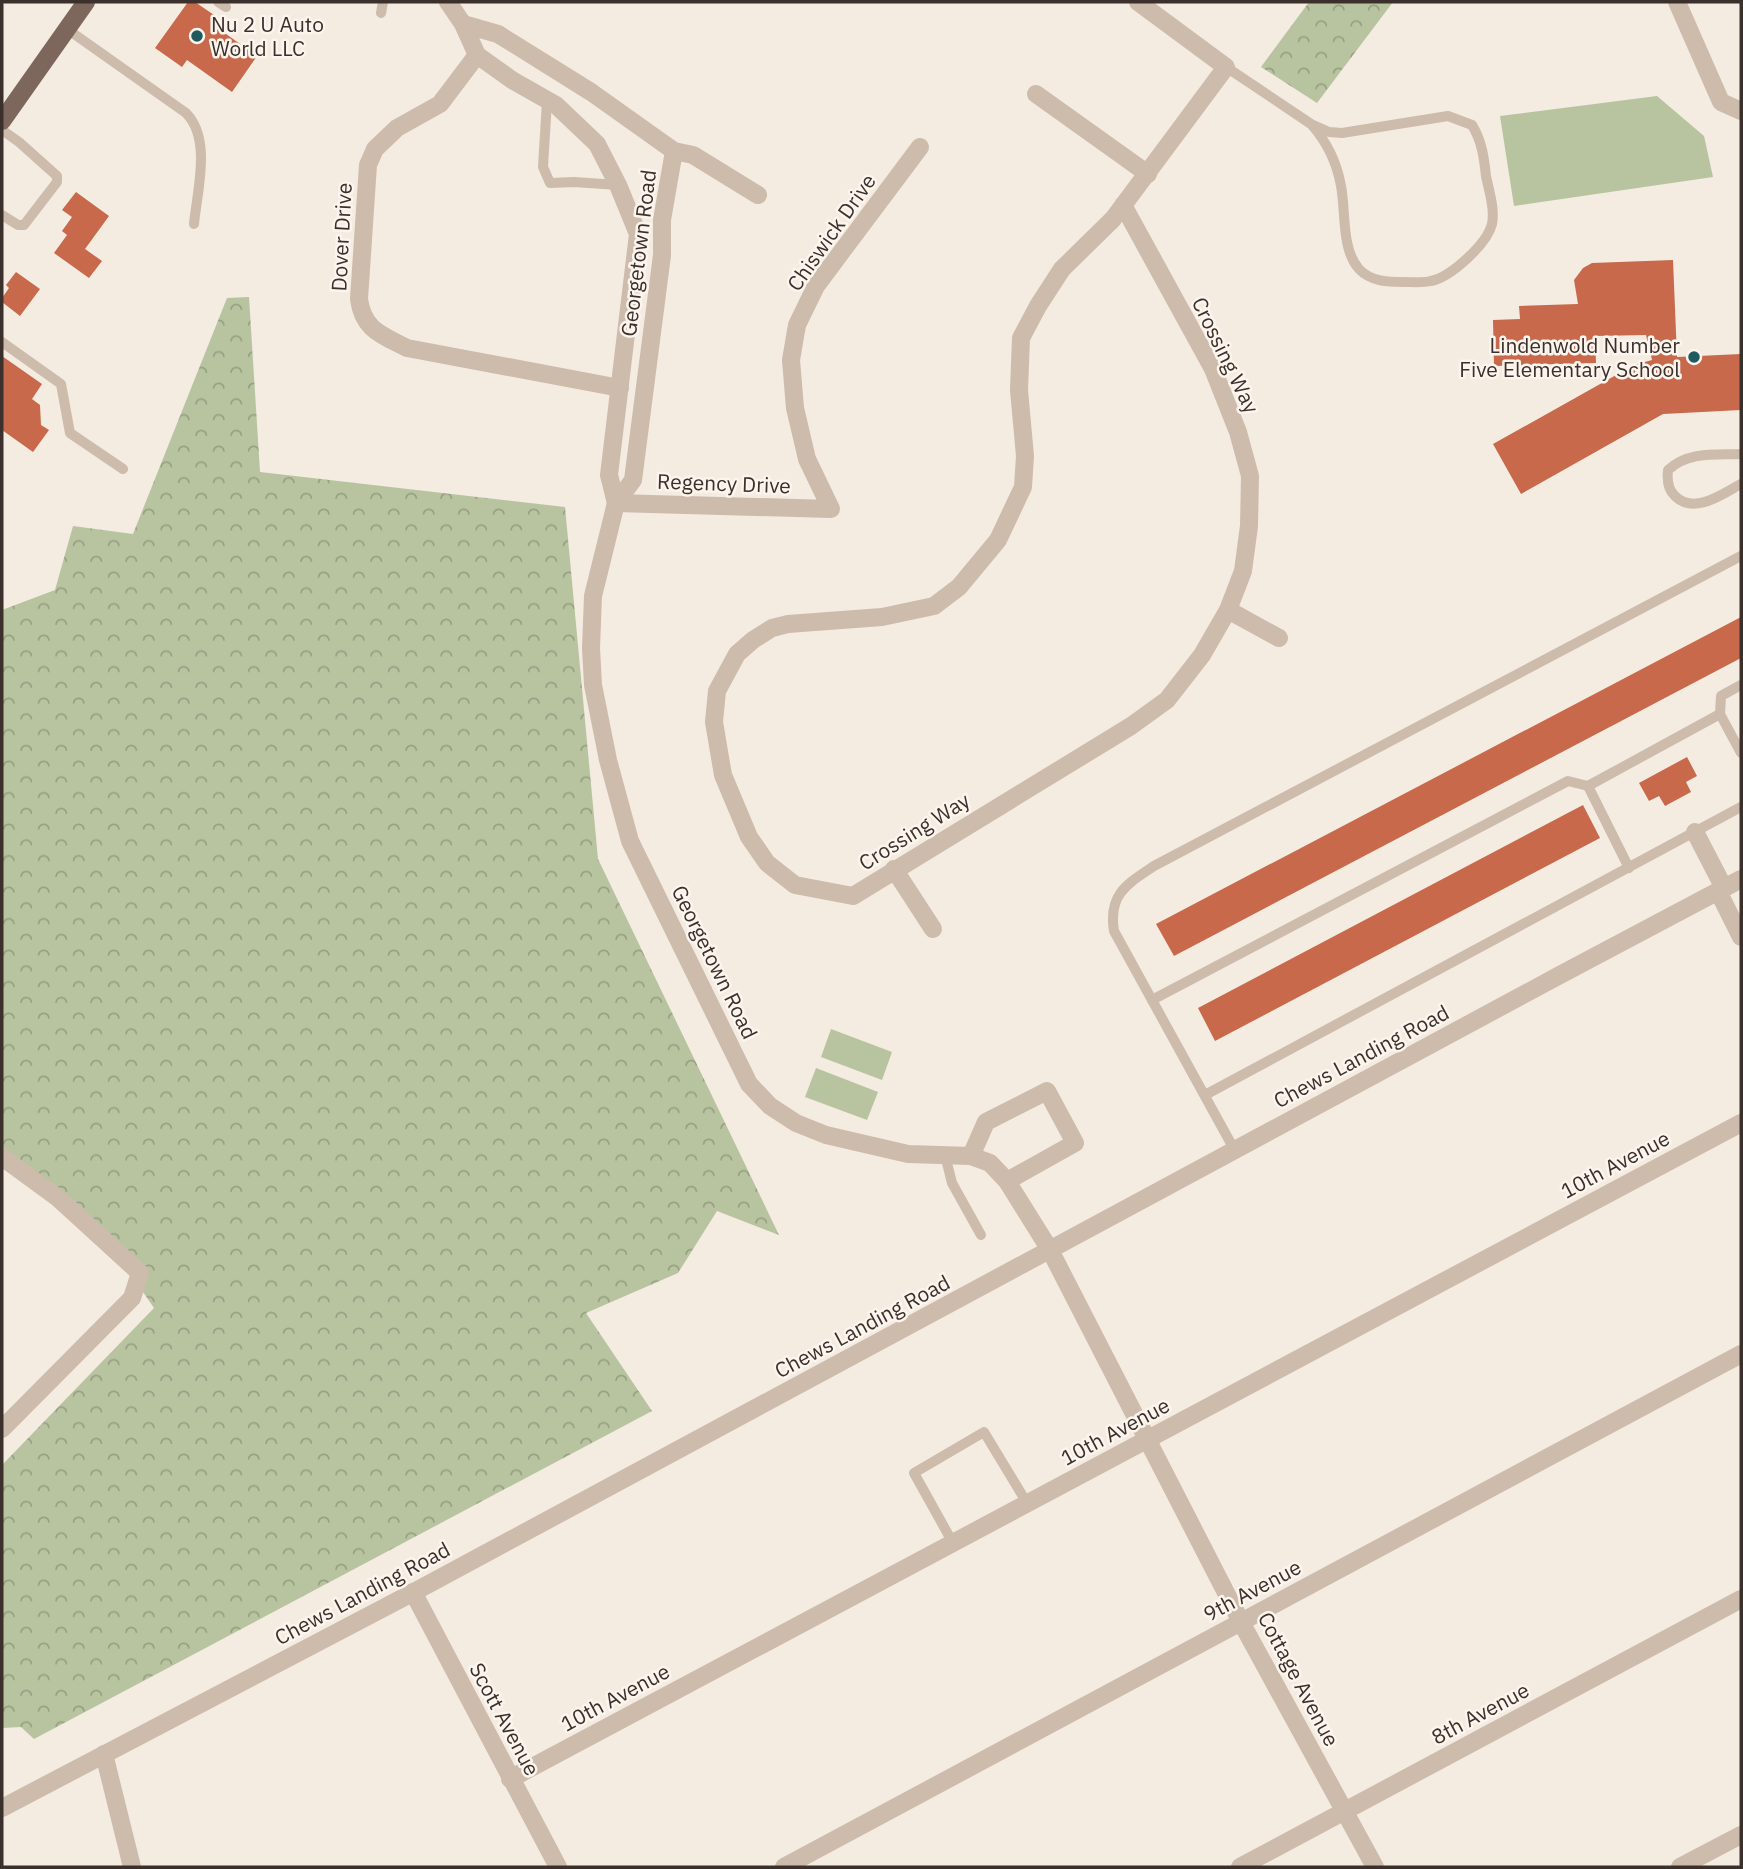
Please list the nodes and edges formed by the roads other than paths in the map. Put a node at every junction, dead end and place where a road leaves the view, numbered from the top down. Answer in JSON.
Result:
{"nodes":[{"id":1,"x":86,"y":2,"type":"edge"},
{"id":2,"x":447,"y":2,"type":"edge"},
{"id":3,"x":1138,"y":2,"type":"edge"},
{"id":4,"x":1677,"y":2,"type":"edge"},
{"id":5,"x":463,"y":24,"type":"junction"},
{"id":6,"x":67,"y":29,"type":"junction"},
{"id":7,"x":477,"y":55,"type":"junction"},
{"id":8,"x":1226,"y":66,"type":"junction"},
{"id":9,"x":1036,"y":94,"type":"dead end"},
{"id":10,"x":547,"y":101,"type":"junction"},
{"id":11,"x":1741,"y":111,"type":"edge"},
{"id":12,"x":2,"y":121,"type":"edge"},
{"id":13,"x":1311,"y":124,"type":"junction"},
{"id":14,"x":920,"y":147,"type":"dead end"},
{"id":15,"x":674,"y":151,"type":"junction"},
{"id":16,"x":1149,"y":174,"type":"junction"},
{"id":17,"x":618,"y":185,"type":"junction"},
{"id":18,"x":758,"y":195,"type":"dead end"},
{"id":19,"x":1123,"y":205,"type":"junction"},
{"id":20,"x":2,"y":215,"type":"edge"},
{"id":21,"x":194,"y":224,"type":"dead end"},
{"id":22,"x":638,"y":234,"type":"junction"},
{"id":23,"x":660,"y":236,"type":"junction"},
{"id":24,"x":2,"y":342,"type":"edge"},
{"id":25,"x":620,"y":388,"type":"junction"},
{"id":26,"x":1741,"y":454,"type":"edge"},
{"id":27,"x":123,"y":469,"type":"dead end"},
{"id":28,"x":1741,"y":484,"type":"edge"},
{"id":29,"x":616,"y":503,"type":"junction"},
{"id":30,"x":831,"y":509,"type":"joint"},
{"id":31,"x":1741,"y":556,"type":"edge"},
{"id":32,"x":1228,"y":610,"type":"junction"},
{"id":33,"x":1279,"y":638,"type":"dead end"},
{"id":34,"x":1741,"y":685,"type":"edge"},
{"id":35,"x":1720,"y":714,"type":"junction"},
{"id":36,"x":1741,"y":753,"type":"edge"},
{"id":37,"x":1588,"y":786,"type":"junction"},
{"id":38,"x":1741,"y":807,"type":"edge"},
{"id":39,"x":1695,"y":832,"type":"junction"},
{"id":40,"x":1629,"y":868,"type":"junction"},
{"id":41,"x":894,"y":869,"type":"junction"},
{"id":42,"x":1741,"y":879,"type":"edge"},
{"id":43,"x":1721,"y":890,"type":"junction"},
{"id":44,"x":933,"y":929,"type":"dead end"},
{"id":45,"x":1741,"y":937,"type":"edge"},
{"id":46,"x":1152,"y":1000,"type":"junction"},
{"id":47,"x":1205,"y":1095,"type":"junction"},
{"id":48,"x":1741,"y":1123,"type":"edge"},
{"id":49,"x":1234,"y":1149,"type":"junction"},
{"id":50,"x":946,"y":1155,"type":"junction"},
{"id":51,"x":971,"y":1156,"type":"junction"},
{"id":52,"x":2,"y":1157,"type":"edge"},
{"id":53,"x":1007,"y":1181,"type":"junction"},
{"id":54,"x":981,"y":1235,"type":"dead end"},
{"id":55,"x":1050,"y":1250,"type":"junction"},
{"id":56,"x":1741,"y":1354,"type":"edge"},
{"id":57,"x":2,"y":1429,"type":"edge"},
{"id":58,"x":1148,"y":1439,"type":"junction"},
{"id":59,"x":1027,"y":1503,"type":"junction"},
{"id":60,"x":953,"y":1543,"type":"junction"},
{"id":61,"x":413,"y":1592,"type":"junction"},
{"id":62,"x":1741,"y":1599,"type":"edge"},
{"id":63,"x":1241,"y":1622,"type":"junction"},
{"id":64,"x":104,"y":1754,"type":"junction"},
{"id":65,"x":510,"y":1779,"type":"junction"},
{"id":66,"x":2,"y":1808,"type":"edge"},
{"id":67,"x":1344,"y":1811,"type":"junction"},
{"id":68,"x":1741,"y":1835,"type":"edge"},
{"id":69,"x":132,"y":1867,"type":"edge"},
{"id":70,"x":558,"y":1867,"type":"edge"},
{"id":71,"x":784,"y":1867,"type":"edge"},
{"id":72,"x":1240,"y":1867,"type":"edge"},
{"id":73,"x":1375,"y":1867,"type":"edge"},
{"id":74,"x":1680,"y":1867,"type":"edge"}],
"edges":[{"from":1,"to":6,"type":"main road"},
{"from":2,"to":5,"type":"street"},
{"from":3,"to":8,"type":"street"},
{"from":4,"to":11,"type":"street"},
{"from":5,"to":7,"type":"street"},
{"from":5,"to":15,"type":"street","name":"Georgetown Road"},
{"from":6,"to":12,"type":"main road"},
{"from":6,"to":21,"type":"lane"},
{"from":7,"to":10,"type":"street","name":"Georgetown Road"},
{"from":7,"to":25,"type":"street","name":"Dover Drive"},
{"from":8,"to":13,"type":"lane"},
{"from":8,"to":16,"type":"street","name":"Crossing Way"},
{"from":9,"to":16,"type":"street"},
{"from":10,"to":17,"type":"street","name":"Georgetown Road"},
{"from":10,"to":17,"type":"lane"},
{"from":12,"to":20,"type":"lane"},
{"from":13,"to":13,"type":"lane"},
{"from":14,"to":30,"type":"street","name":"Chiswick Drive"},
{"from":15,"to":18,"type":"street"},
{"from":15,"to":23,"type":"street","name":"Georgetown Road"},
{"from":16,"to":19,"type":"street","name":"Crossing Way"},
{"from":17,"to":22,"type":"street","name":"Georgetown Road"},
{"from":19,"to":32,"type":"street","name":"Crossing Way"},
{"from":19,"to":41,"type":"street","name":"Crossing Way"},
{"from":22,"to":23,"type":"street"},
{"from":22,"to":25,"type":"street","name":"Georgetown Road"},
{"from":23,"to":29,"type":"street","name":"Georgetown Road"},
{"from":24,"to":27,"type":"lane"},
{"from":25,"to":29,"type":"street","name":"Georgetown Road"},
{"from":26,"to":28,"type":"lane"},
{"from":29,"to":30,"type":"street","name":"Regency Drive"},
{"from":29,"to":50,"type":"street","name":"Georgetown Road"},
{"from":31,"to":46,"type":"lane"},
{"from":32,"to":33,"type":"street"},
{"from":32,"to":41,"type":"street","name":"Crossing Way"},
{"from":34,"to":35,"type":"lane"},
{"from":35,"to":36,"type":"lane"},
{"from":35,"to":37,"type":"lane"},
{"from":37,"to":40,"type":"lane"},
{"from":37,"to":46,"type":"lane"},
{"from":38,"to":39,"type":"lane"},
{"from":39,"to":40,"type":"lane"},
{"from":39,"to":43,"type":"street"},
{"from":40,"to":47,"type":"lane"},
{"from":41,"to":44,"type":"street"},
{"from":42,"to":43,"type":"street","name":"Chews Landing Road"},
{"from":43,"to":45,"type":"street"},
{"from":43,"to":49,"type":"street","name":"Chews Landing Road"},
{"from":46,"to":47,"type":"lane"},
{"from":47,"to":49,"type":"lane"},
{"from":48,"to":58,"type":"street","name":"10th Avenue"},
{"from":49,"to":55,"type":"street","name":"Chews Landing Road"},
{"from":50,"to":51,"type":"street","name":"Georgetown Road"},
{"from":50,"to":54,"type":"lane"},
{"from":51,"to":53,"type":"street","name":"Georgetown Road"},
{"from":51,"to":53,"type":"street"},
{"from":52,"to":57,"type":"street"},
{"from":53,"to":55,"type":"street","name":"Georgetown Road"},
{"from":55,"to":58,"type":"street","name":"Cottage Avenue"},
{"from":55,"to":61,"type":"street","name":"Chews Landing Road"},
{"from":56,"to":63,"type":"street","name":"9th Avenue"},
{"from":58,"to":59,"type":"street","name":"10th Avenue"},
{"from":58,"to":63,"type":"street","name":"Cottage Avenue"},
{"from":59,"to":60,"type":"street","name":"10th Avenue"},
{"from":59,"to":60,"type":"lane"},
{"from":60,"to":65,"type":"street","name":"10th Avenue"},
{"from":61,"to":64,"type":"street","name":"Chews Landing Road"},
{"from":61,"to":65,"type":"street","name":"Scott Avenue"},
{"from":62,"to":67,"type":"street","name":"8th Avenue"},
{"from":63,"to":67,"type":"street","name":"Cottage Avenue"},
{"from":63,"to":71,"type":"street","name":"9th Avenue"},
{"from":64,"to":66,"type":"street","name":"Chews Landing Road"},
{"from":64,"to":69,"type":"street"},
{"from":65,"to":70,"type":"street","name":"Scott Avenue"},
{"from":67,"to":72,"type":"street","name":"8th Avenue"},
{"from":67,"to":73,"type":"street","name":"Cottage Avenue"},
{"from":68,"to":74,"type":"street"}]}
